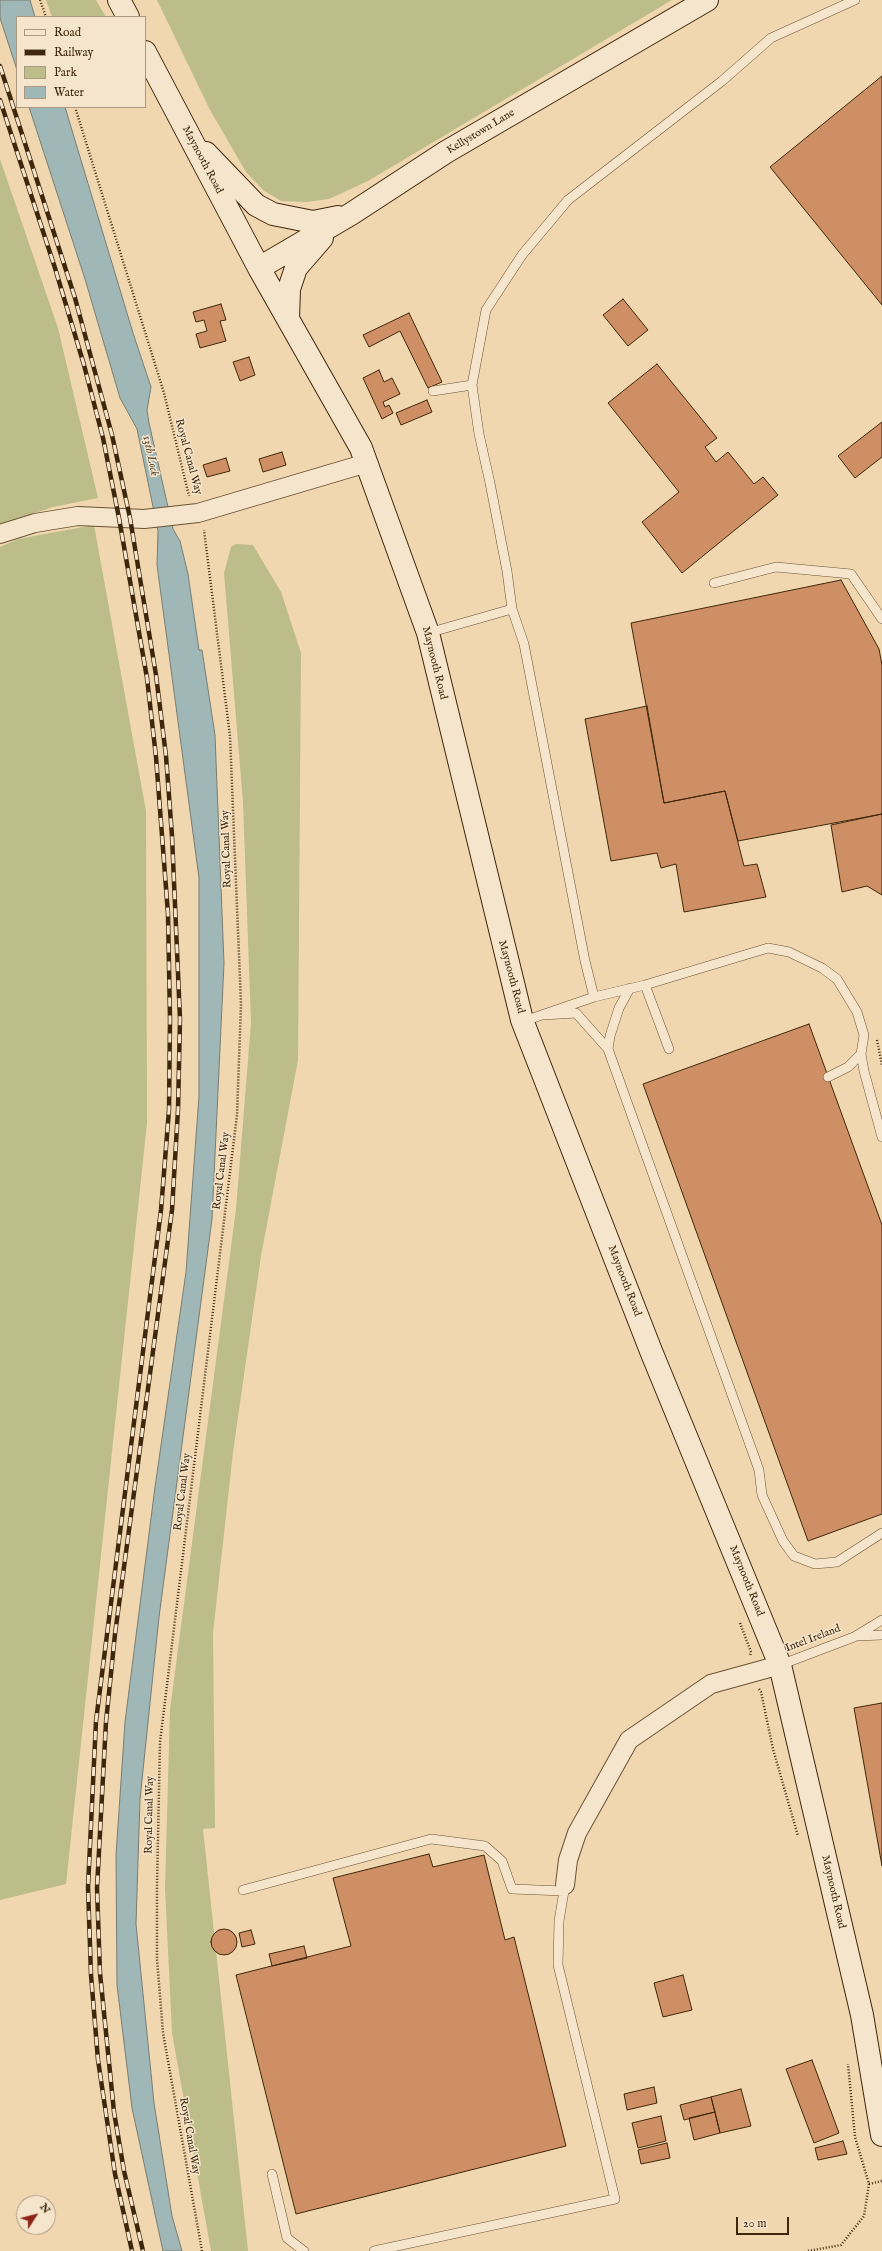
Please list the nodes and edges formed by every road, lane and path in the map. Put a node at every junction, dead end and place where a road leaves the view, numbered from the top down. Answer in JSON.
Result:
{"nodes":[{"id":1,"x":40,"y":0,"type":"edge"},
{"id":2,"x":119,"y":0,"type":"edge"},
{"id":3,"x":707,"y":0,"type":"edge"},
{"id":4,"x":855,"y":0,"type":"edge"},
{"id":5,"x":46,"y":16,"type":"edge"},
{"id":6,"x":127,"y":16,"type":"edge"},
{"id":7,"x":146,"y":54,"type":"edge"},
{"id":8,"x":75,"y":108,"type":"edge"},
{"id":9,"x":188,"y":134,"type":"junction"},
{"id":10,"x":351,"y":214,"type":"junction"},
{"id":11,"x":259,"y":268,"type":"junction"},
{"id":12,"x":288,"y":318,"type":"junction"},
{"id":13,"x":472,"y":385,"type":"junction"},
{"id":14,"x":433,"y":391,"type":"dead end"},
{"id":15,"x":367,"y":463,"type":"junction"},
{"id":16,"x":190,"y":514,"type":"junction"},
{"id":17,"x":0,"y":534,"type":"edge"},
{"id":18,"x":714,"y":583,"type":"dead end"},
{"id":19,"x":512,"y":609,"type":"junction"},
{"id":20,"x":882,"y":619,"type":"edge"},
{"id":21,"x":428,"y":633,"type":"junction"},
{"id":22,"x":645,"y":985,"type":"junction"},
{"id":23,"x":630,"y":988,"type":"junction"},
{"id":24,"x":594,"y":997,"type":"junction"},
{"id":25,"x":543,"y":1015,"type":"junction"},
{"id":26,"x":533,"y":1018,"type":"dead end"},
{"id":27,"x":876,"y":1035,"type":"dead end"},
{"id":28,"x":608,"y":1049,"type":"junction"},
{"id":29,"x":669,"y":1049,"type":"dead end"},
{"id":30,"x":861,"y":1054,"type":"junction"},
{"id":31,"x":882,"y":1065,"type":"edge"},
{"id":32,"x":828,"y":1076,"type":"dead end"},
{"id":33,"x":882,"y":1137,"type":"edge"},
{"id":34,"x":882,"y":1533,"type":"edge"},
{"id":35,"x":882,"y":1620,"type":"edge"},
{"id":36,"x":882,"y":1635,"type":"edge"},
{"id":37,"x":854,"y":1637,"type":"junction"},
{"id":38,"x":780,"y":1664,"type":"junction"},
{"id":39,"x":564,"y":1888,"type":"junction"},
{"id":40,"x":243,"y":1890,"type":"dead end"},
{"id":41,"x":882,"y":2135,"type":"edge"},
{"id":42,"x":272,"y":2174,"type":"dead end"},
{"id":43,"x":882,"y":2181,"type":"edge"},
{"id":44,"x":869,"y":2184,"type":"dead end"},
{"id":45,"x":841,"y":2245,"type":"dead end"},
{"id":46,"x":202,"y":2251,"type":"edge"},
{"id":47,"x":304,"y":2251,"type":"edge"},
{"id":48,"x":374,"y":2251,"type":"edge"},
{"id":49,"x":808,"y":2251,"type":"edge"}],
"edges":[{"from":1,"to":5,"type":"path"},
{"from":2,"to":6,"type":"main road"},
{"from":3,"to":10,"type":"main road","name":"Kellystown Lane"},
{"from":4,"to":13,"type":"lane"},
{"from":7,"to":9,"type":"main road","name":"Maynooth Road"},
{"from":8,"to":16,"type":"path","name":"Royal Canal Way"},
{"from":9,"to":10,"type":"main road"},
{"from":9,"to":11,"type":"main road","name":"Maynooth Road"},
{"from":10,"to":11,"type":"main road","name":"Kellystown Lane"},
{"from":10,"to":12,"type":"main road"},
{"from":11,"to":12,"type":"main road","name":"Maynooth Road"},
{"from":12,"to":15,"type":"main road","name":"Maynooth Road"},
{"from":13,"to":14,"type":"lane"},
{"from":13,"to":19,"type":"lane"},
{"from":15,"to":16,"type":"street"},
{"from":15,"to":21,"type":"main road","name":"Maynooth Road"},
{"from":16,"to":17,"type":"street"},
{"from":16,"to":46,"type":"path","name":"Royal Canal Way"},
{"from":18,"to":20,"type":"lane"},
{"from":19,"to":21,"type":"lane"},
{"from":19,"to":24,"type":"lane"},
{"from":21,"to":38,"type":"main road","name":"Maynooth Road"},
{"from":22,"to":23,"type":"lane"},
{"from":22,"to":29,"type":"lane"},
{"from":22,"to":30,"type":"lane"},
{"from":23,"to":24,"type":"lane"},
{"from":23,"to":28,"type":"lane"},
{"from":24,"to":25,"type":"lane"},
{"from":25,"to":26,"type":"lane"},
{"from":25,"to":28,"type":"lane"},
{"from":27,"to":31,"type":"path"},
{"from":28,"to":34,"type":"lane"},
{"from":30,"to":32,"type":"lane"},
{"from":30,"to":33,"type":"lane"},
{"from":35,"to":37,"type":"lane","name":"Intel Ireland"},
{"from":36,"to":37,"type":"lane","name":"Intel Ireland"},
{"from":37,"to":38,"type":"lane","name":"Intel Ireland"},
{"from":38,"to":39,"type":"street"},
{"from":38,"to":41,"type":"main road","name":"Maynooth Road"},
{"from":39,"to":40,"type":"lane"},
{"from":39,"to":48,"type":"lane"},
{"from":42,"to":47,"type":"lane"},
{"from":43,"to":44,"type":"path"},
{"from":45,"to":49,"type":"path"}]}
